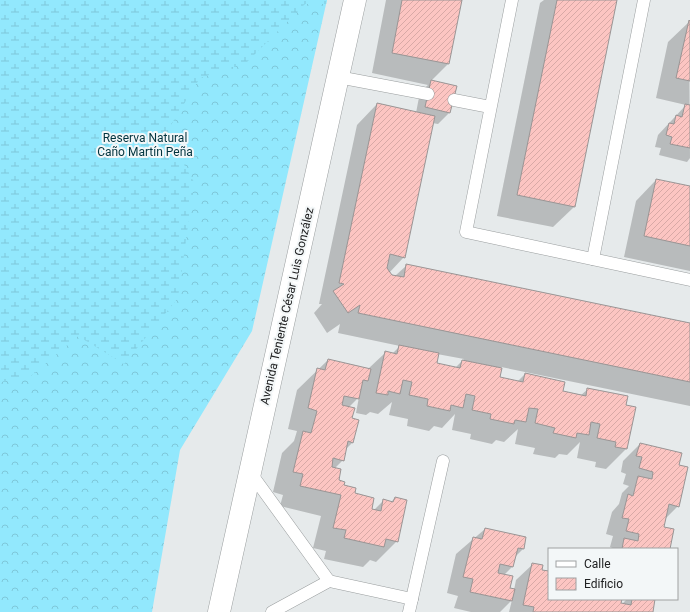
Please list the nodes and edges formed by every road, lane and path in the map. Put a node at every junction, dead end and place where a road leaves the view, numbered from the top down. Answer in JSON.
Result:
{"nodes":[{"id":1,"x":355,"y":0,"type":"edge"},
{"id":2,"x":512,"y":0,"type":"edge"},
{"id":3,"x":644,"y":0,"type":"edge"},
{"id":4,"x":338,"y":77,"type":"junction"},
{"id":5,"x":428,"y":94,"type":"dead end"},
{"id":6,"x":454,"y":100,"type":"dead end"},
{"id":7,"x":490,"y":107,"type":"junction"},
{"id":8,"x":593,"y":259,"type":"junction"},
{"id":9,"x":690,"y":280,"type":"edge"},
{"id":10,"x":443,"y":461,"type":"dead end"},
{"id":11,"x":250,"y":472,"type":"junction"},
{"id":12,"x":329,"y":581,"type":"junction"},
{"id":13,"x":412,"y":599,"type":"junction"},
{"id":14,"x":219,"y":612,"type":"edge"},
{"id":15,"x":272,"y":612,"type":"edge"},
{"id":16,"x":409,"y":612,"type":"edge"}],
"edges":[{"from":1,"to":4,"type":"street","name":"Avenida Teniente César Luis González"},
{"from":2,"to":7,"type":"lane"},
{"from":3,"to":8,"type":"lane"},
{"from":4,"to":5,"type":"lane"},
{"from":4,"to":11,"type":"street","name":"Avenida Teniente César Luis González"},
{"from":6,"to":7,"type":"lane"},
{"from":7,"to":8,"type":"lane"},
{"from":8,"to":9,"type":"lane"},
{"from":10,"to":13,"type":"lane"},
{"from":11,"to":12,"type":"lane"},
{"from":11,"to":14,"type":"street","name":"Avenida Teniente César Luis González"},
{"from":12,"to":13,"type":"lane"},
{"from":12,"to":15,"type":"lane"},
{"from":13,"to":16,"type":"lane"}]}
